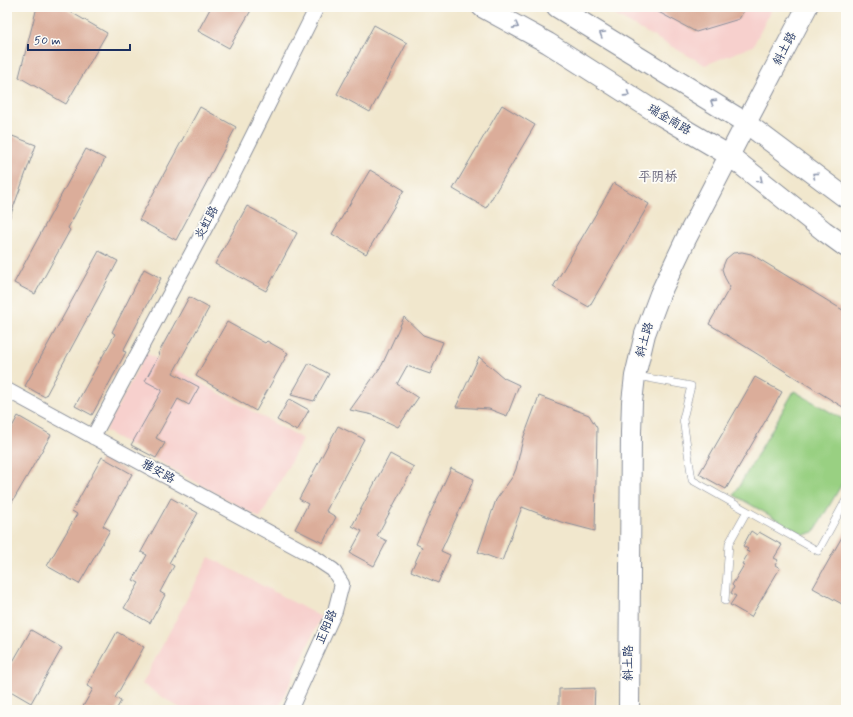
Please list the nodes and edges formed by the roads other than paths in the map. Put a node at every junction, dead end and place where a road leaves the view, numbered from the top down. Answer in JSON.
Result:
{"nodes":[{"id":1,"x":318,"y":7,"type":"edge"},
{"id":2,"x":482,"y":7,"type":"edge"},
{"id":3,"x":557,"y":7,"type":"edge"},
{"id":4,"x":807,"y":7,"type":"edge"},
{"id":5,"x":746,"y":123,"type":"junction"},
{"id":6,"x":730,"y":156,"type":"junction"},
{"id":7,"x":846,"y":198,"type":"edge"},
{"id":8,"x":846,"y":247,"type":"edge"},
{"id":9,"x":635,"y":376,"type":"junction"},
{"id":10,"x":7,"y":390,"type":"edge"},
{"id":11,"x":93,"y":437,"type":"junction"},
{"id":12,"x":846,"y":500,"type":"edge"},
{"id":13,"x":747,"y":511,"type":"junction"},
{"id":14,"x":309,"y":554,"type":"joint"},
{"id":15,"x":725,"y":601,"type":"dead end"},
{"id":16,"x":295,"y":708,"type":"edge"},
{"id":17,"x":629,"y":710,"type":"edge"}],
"edges":[{"from":1,"to":11,"type":"street","name":"炎虹路"},
{"from":2,"to":6,"type":"main road","name":"瑞金南路","one_way":true},
{"from":5,"to":3,"type":"main road","one_way":true},
{"from":4,"to":5,"type":"main road","name":"斜土路"},
{"from":5,"to":6,"type":"main road","name":"斜土路"},
{"from":7,"to":5,"type":"main road","one_way":true},
{"from":6,"to":8,"type":"main road","name":"瑞金南路","one_way":true},
{"from":6,"to":9,"type":"main road","name":"斜土路"},
{"from":9,"to":13,"type":"lane"},
{"from":9,"to":17,"type":"main road","name":"斜土路"},
{"from":10,"to":11,"type":"street","name":"雅安路"},
{"from":11,"to":14,"type":"street","name":"雅安路"},
{"from":12,"to":13,"type":"lane"},
{"from":13,"to":15,"type":"lane"},
{"from":14,"to":16,"type":"street","name":"正阳路"}]}
